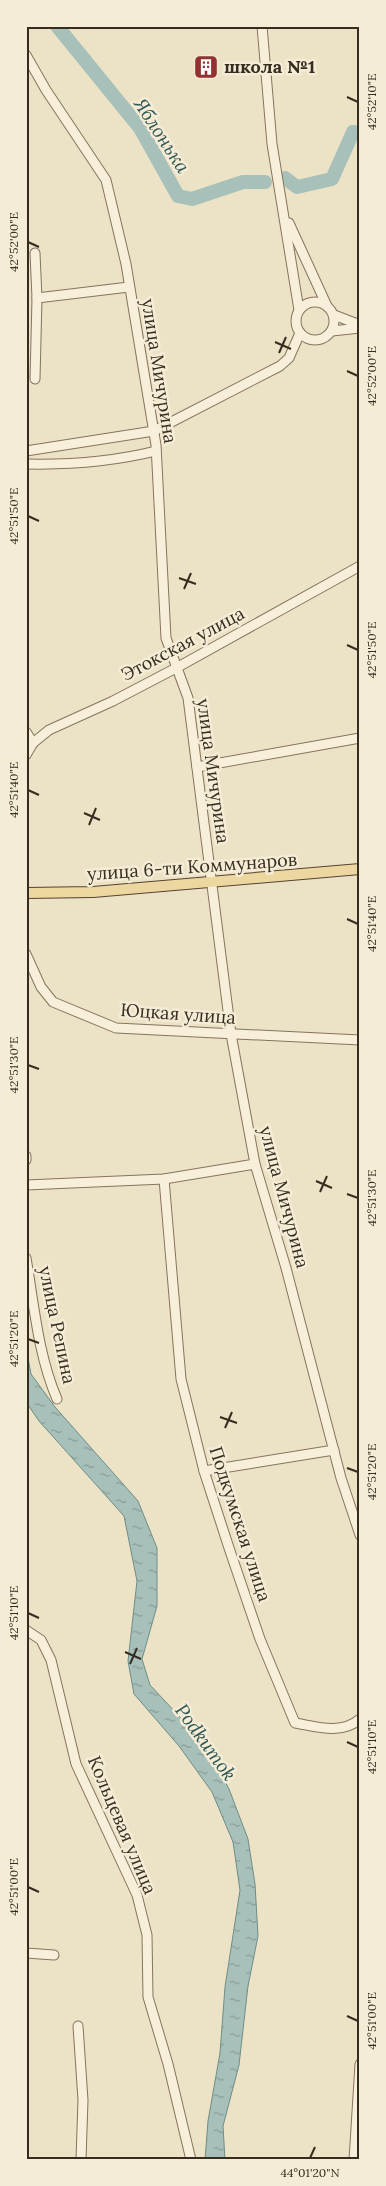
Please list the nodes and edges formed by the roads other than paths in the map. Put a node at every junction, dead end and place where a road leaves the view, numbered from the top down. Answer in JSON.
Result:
{"nodes":[{"id":1,"x":262,"y":26,"type":"edge"},
{"id":2,"x":26,"y":55,"type":"edge"},
{"id":3,"x":284,"y":214,"type":"junction"},
{"id":4,"x":34,"y":253,"type":"dead end"},
{"id":5,"x":130,"y":287,"type":"junction"},
{"id":6,"x":37,"y":298,"type":"junction"},
{"id":7,"x":327,"y":306,"type":"junction"},
{"id":8,"x":299,"y":310,"type":"junction"},
{"id":9,"x":334,"y":315,"type":"junction"},
{"id":10,"x":360,"y":327,"type":"edge"},
{"id":11,"x":332,"y":332,"type":"junction"},
{"id":12,"x":300,"y":333,"type":"junction"},
{"id":13,"x":36,"y":379,"type":"dead end"},
{"id":14,"x":154,"y":431,"type":"junction"},
{"id":15,"x":156,"y":451,"type":"junction"},
{"id":16,"x":26,"y":452,"type":"edge"},
{"id":17,"x":26,"y":464,"type":"edge"},
{"id":18,"x":360,"y":566,"type":"edge"},
{"id":19,"x":178,"y":667,"type":"junction"},
{"id":20,"x":26,"y":732,"type":"edge"},
{"id":21,"x":360,"y":738,"type":"edge"},
{"id":22,"x":33,"y":743,"type":"junction"},
{"id":23,"x":26,"y":754,"type":"edge"},
{"id":24,"x":197,"y":767,"type":"junction"},
{"id":25,"x":360,"y":869,"type":"edge"},
{"id":26,"x":212,"y":883,"type":"junction"},
{"id":27,"x":26,"y":893,"type":"edge"},
{"id":28,"x":26,"y":954,"type":"edge"},
{"id":29,"x":231,"y":1034,"type":"junction"},
{"id":30,"x":360,"y":1040,"type":"edge"},
{"id":31,"x":255,"y":1164,"type":"junction"},
{"id":32,"x":164,"y":1179,"type":"junction"},
{"id":33,"x":26,"y":1185,"type":"edge"},
{"id":34,"x":26,"y":1258,"type":"edge"},
{"id":35,"x":57,"y":1398,"type":"dead end"},
{"id":36,"x":334,"y":1450,"type":"junction"},
{"id":37,"x":204,"y":1471,"type":"junction"},
{"id":38,"x":360,"y":1535,"type":"edge"},
{"id":39,"x":26,"y":1630,"type":"edge"},
{"id":40,"x":360,"y":1719,"type":"edge"},
{"id":41,"x":26,"y":1953,"type":"edge"},
{"id":42,"x":54,"y":1955,"type":"dead end"},
{"id":43,"x":78,"y":2026,"type":"dead end"},
{"id":44,"x":360,"y":2064,"type":"edge"},
{"id":45,"x":81,"y":2160,"type":"edge"},
{"id":46,"x":191,"y":2160,"type":"edge"},
{"id":47,"x":354,"y":2160,"type":"edge"}],
"edges":[{"from":1,"to":3,"type":"street"},
{"from":2,"to":5,"type":"street","name":"улица Мичурина"},
{"from":3,"to":7,"type":"street"},
{"from":3,"to":8,"type":"street"},
{"from":4,"to":6,"type":"street"},
{"from":5,"to":6,"type":"street"},
{"from":5,"to":14,"type":"street","name":"улица Мичурина"},
{"from":6,"to":13,"type":"street"},
{"from":7,"to":8,"type":"street"},
{"from":7,"to":9,"type":"street"},
{"from":8,"to":12,"type":"street"},
{"from":9,"to":10,"type":"street"},
{"from":9,"to":11,"type":"street"},
{"from":10,"to":11,"type":"street"},
{"from":11,"to":12,"type":"street"},
{"from":12,"to":14,"type":"street"},
{"from":14,"to":15,"type":"street","name":"улица Мичурина"},
{"from":14,"to":16,"type":"street"},
{"from":15,"to":17,"type":"street"},
{"from":15,"to":19,"type":"street","name":"улица Мичурина"},
{"from":18,"to":19,"type":"street","name":"Этокская улица"},
{"from":19,"to":22,"type":"street","name":"Этокская улица"},
{"from":19,"to":24,"type":"street","name":"улица Мичурина"},
{"from":20,"to":22,"type":"street"},
{"from":21,"to":24,"type":"street"},
{"from":22,"to":23,"type":"street","name":"Этокская улица"},
{"from":24,"to":26,"type":"street","name":"улица Мичурина"},
{"from":25,"to":26,"type":"main road","name":"улица 6-ти Коммунаров"},
{"from":26,"to":27,"type":"main road","name":"улица 6-ти Коммунаров"},
{"from":26,"to":29,"type":"street","name":"улица Мичурина"},
{"from":28,"to":29,"type":"street","name":"Юцкая улица"},
{"from":29,"to":30,"type":"street","name":"Юцкая улица"},
{"from":29,"to":31,"type":"street","name":"улица Мичурина"},
{"from":31,"to":32,"type":"street"},
{"from":31,"to":36,"type":"street","name":"улица Мичурина"},
{"from":32,"to":33,"type":"street"},
{"from":32,"to":37,"type":"street","name":"Подкумская улица"},
{"from":34,"to":35,"type":"street","name":"улица Репина"},
{"from":36,"to":37,"type":"street"},
{"from":36,"to":38,"type":"street","name":"улица Мичурина"},
{"from":37,"to":40,"type":"street","name":"Подкумская улица"},
{"from":39,"to":46,"type":"street","name":"Кольцевая улица"},
{"from":41,"to":42,"type":"street"},
{"from":43,"to":45,"type":"street"},
{"from":44,"to":47,"type":"street"}]}
